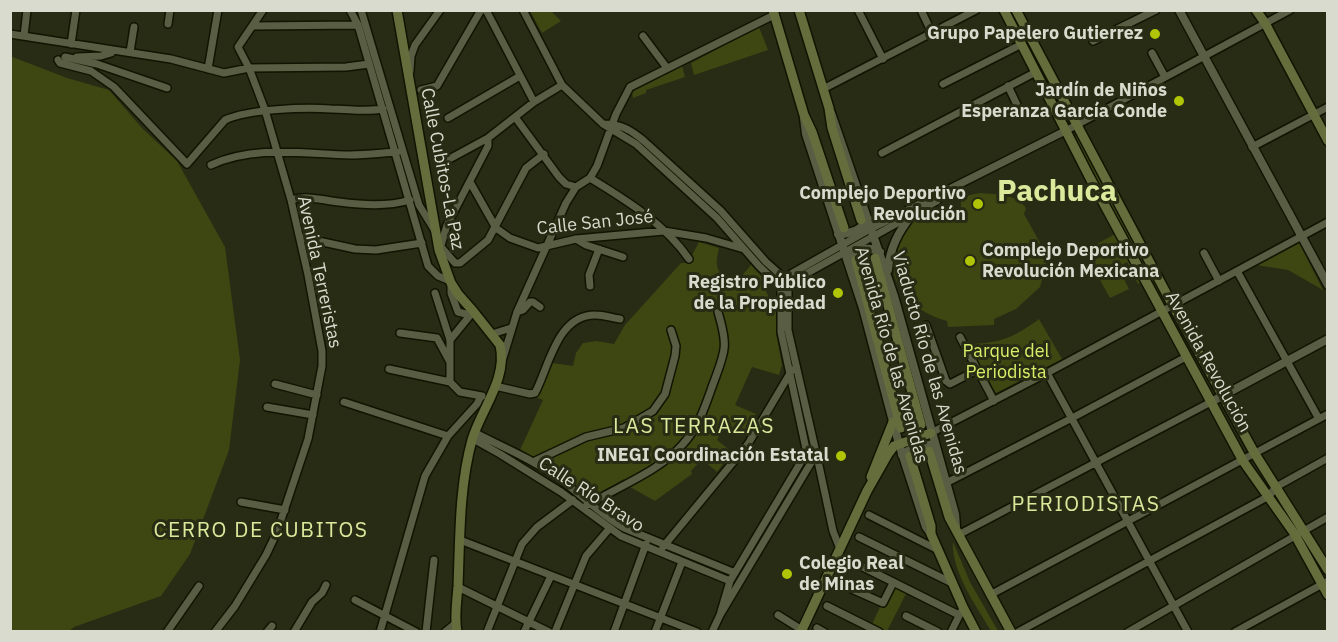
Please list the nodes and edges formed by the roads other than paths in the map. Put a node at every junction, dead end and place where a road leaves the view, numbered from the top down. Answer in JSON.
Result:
{"nodes":[{"id":1,"x":27,"y":10,"type":"edge"},
{"id":2,"x":76,"y":10,"type":"edge"},
{"id":3,"x":170,"y":10,"type":"edge"},
{"id":4,"x":219,"y":10,"type":"edge"},
{"id":5,"x":263,"y":10,"type":"edge"},
{"id":6,"x":350,"y":10,"type":"edge"},
{"id":7,"x":361,"y":10,"type":"edge"},
{"id":8,"x":397,"y":10,"type":"edge"},
{"id":9,"x":440,"y":10,"type":"edge"},
{"id":10,"x":481,"y":10,"type":"edge"},
{"id":11,"x":486,"y":10,"type":"edge"},
{"id":12,"x":523,"y":10,"type":"edge"},
{"id":13,"x":799,"y":10,"type":"edge"},
{"id":14,"x":858,"y":10,"type":"edge"},
{"id":15,"x":921,"y":10,"type":"edge"},
{"id":16,"x":976,"y":10,"type":"edge"},
{"id":17,"x":1004,"y":10,"type":"edge"},
{"id":18,"x":1016,"y":10,"type":"edge"},
{"id":19,"x":1156,"y":10,"type":"edge"},
{"id":20,"x":1179,"y":10,"type":"edge"},
{"id":21,"x":1256,"y":10,"type":"edge"},
{"id":22,"x":1290,"y":10,"type":"edge"},
{"id":23,"x":773,"y":13,"type":"edge"},
{"id":24,"x":1265,"y":23,"type":"junction"},
{"id":25,"x":168,"y":24,"type":"dead end"},
{"id":26,"x":253,"y":26,"type":"junction"},
{"id":27,"x":358,"y":26,"type":"junction"},
{"id":28,"x":134,"y":27,"type":"dead end"},
{"id":29,"x":932,"y":33,"type":"junction"},
{"id":30,"x":10,"y":34,"type":"edge"},
{"id":31,"x":24,"y":36,"type":"junction"},
{"id":32,"x":643,"y":36,"type":"dead end"},
{"id":33,"x":1093,"y":41,"type":"dead end"},
{"id":34,"x":71,"y":44,"type":"junction"},
{"id":35,"x":1020,"y":45,"type":"junction"},
{"id":36,"x":113,"y":52,"type":"junction"},
{"id":37,"x":130,"y":52,"type":"junction"},
{"id":38,"x":1152,"y":53,"type":"dead end"},
{"id":39,"x":1203,"y":56,"type":"junction"},
{"id":40,"x":65,"y":57,"type":"junction"},
{"id":41,"x":883,"y":58,"type":"junction"},
{"id":42,"x":369,"y":63,"type":"junction"},
{"id":43,"x":249,"y":68,"type":"junction"},
{"id":44,"x":667,"y":68,"type":"junction"},
{"id":45,"x":208,"y":69,"type":"junction"},
{"id":46,"x":1034,"y":73,"type":"junction"},
{"id":47,"x":520,"y":76,"type":"junction"},
{"id":48,"x":1165,"y":77,"type":"junction"},
{"id":49,"x":407,"y":79,"type":"junction"},
{"id":50,"x":944,"y":84,"type":"dead end"},
{"id":51,"x":562,"y":85,"type":"junction"},
{"id":52,"x":1008,"y":87,"type":"junction"},
{"id":53,"x":167,"y":88,"type":"dead end"},
{"id":54,"x":823,"y":89,"type":"junction"},
{"id":55,"x":421,"y":90,"type":"dead end"},
{"id":56,"x":534,"y":102,"type":"junction"},
{"id":57,"x":1328,"y":107,"type":"edge"},
{"id":58,"x":383,"y":109,"type":"junction"},
{"id":59,"x":1019,"y":109,"type":"dead end"},
{"id":60,"x":265,"y":110,"type":"junction"},
{"id":61,"x":1313,"y":115,"type":"junction"},
{"id":62,"x":515,"y":117,"type":"junction"},
{"id":63,"x":448,"y":118,"type":"dead end"},
{"id":64,"x":1076,"y":125,"type":"junction"},
{"id":65,"x":612,"y":127,"type":"junction"},
{"id":66,"x":1065,"y":131,"type":"junction"},
{"id":67,"x":488,"y":138,"type":"junction"},
{"id":68,"x":1328,"y":141,"type":"edge"},
{"id":69,"x":1252,"y":147,"type":"junction"},
{"id":70,"x":276,"y":152,"type":"junction"},
{"id":71,"x":397,"y":152,"type":"junction"},
{"id":72,"x":882,"y":153,"type":"dead end"},
{"id":73,"x":544,"y":154,"type":"junction"},
{"id":74,"x":442,"y":163,"type":"dead end"},
{"id":75,"x":211,"y":165,"type":"dead end"},
{"id":76,"x":590,"y":178,"type":"junction"},
{"id":77,"x":470,"y":182,"type":"junction"},
{"id":78,"x":576,"y":187,"type":"junction"},
{"id":79,"x":942,"y":194,"type":"junction"},
{"id":80,"x":291,"y":200,"type":"junction"},
{"id":81,"x":411,"y":200,"type":"junction"},
{"id":82,"x":912,"y":215,"type":"junction"},
{"id":83,"x":865,"y":219,"type":"junction"},
{"id":84,"x":1328,"y":222,"type":"edge"},
{"id":85,"x":496,"y":228,"type":"junction"},
{"id":86,"x":435,"y":231,"type":"junction"},
{"id":87,"x":664,"y":231,"type":"junction"},
{"id":88,"x":841,"y":231,"type":"junction"},
{"id":89,"x":873,"y":232,"type":"junction"},
{"id":90,"x":1300,"y":236,"type":"junction"},
{"id":91,"x":300,"y":237,"type":"junction"},
{"id":92,"x":576,"y":239,"type":"junction"},
{"id":93,"x":422,"y":243,"type":"junction"},
{"id":94,"x":547,"y":246,"type":"junction"},
{"id":95,"x":748,"y":246,"type":"junction"},
{"id":96,"x":844,"y":248,"type":"junction"},
{"id":97,"x":440,"y":249,"type":"junction"},
{"id":98,"x":599,"y":249,"type":"junction"},
{"id":99,"x":1204,"y":253,"type":"dead end"},
{"id":100,"x":877,"y":255,"type":"junction"},
{"id":101,"x":623,"y":257,"type":"dead end"},
{"id":102,"x":689,"y":259,"type":"dead end"},
{"id":103,"x":853,"y":264,"type":"junction"},
{"id":104,"x":1237,"y":271,"type":"junction"},
{"id":105,"x":888,"y":276,"type":"junction"},
{"id":106,"x":1219,"y":281,"type":"junction"},
{"id":107,"x":450,"y":282,"type":"junction"},
{"id":108,"x":783,"y":283,"type":"junction"},
{"id":109,"x":1328,"y":285,"type":"edge"},
{"id":110,"x":590,"y":286,"type":"dead end"},
{"id":111,"x":435,"y":293,"type":"dead end"},
{"id":112,"x":1173,"y":306,"type":"junction"},
{"id":113,"x":540,"y":307,"type":"dead end"},
{"id":114,"x":517,"y":312,"type":"junction"},
{"id":115,"x":718,"y":312,"type":"dead end"},
{"id":116,"x":1162,"y":312,"type":"junction"},
{"id":117,"x":472,"y":313,"type":"junction"},
{"id":118,"x":620,"y":319,"type":"dead end"},
{"id":119,"x":927,"y":325,"type":"dead end"},
{"id":120,"x":511,"y":328,"type":"junction"},
{"id":121,"x":671,"y":330,"type":"dead end"},
{"id":122,"x":400,"y":333,"type":"dead end"},
{"id":123,"x":492,"y":334,"type":"junction"},
{"id":124,"x":897,"y":334,"type":"junction"},
{"id":125,"x":960,"y":337,"type":"dead end"},
{"id":126,"x":878,"y":338,"type":"junction"},
{"id":127,"x":1328,"y":339,"type":"edge"},
{"id":128,"x":450,"y":340,"type":"junction"},
{"id":129,"x":907,"y":343,"type":"junction"},
{"id":130,"x":876,"y":356,"type":"junction"},
{"id":131,"x":1186,"y":357,"type":"junction"},
{"id":132,"x":503,"y":358,"type":"junction"},
{"id":133,"x":903,"y":359,"type":"junction"},
{"id":134,"x":1287,"y":361,"type":"junction"},
{"id":135,"x":450,"y":362,"type":"junction"},
{"id":136,"x":796,"y":363,"type":"junction"},
{"id":137,"x":389,"y":369,"type":"dead end"},
{"id":138,"x":886,"y":369,"type":"junction"},
{"id":139,"x":977,"y":370,"type":"junction"},
{"id":140,"x":791,"y":372,"type":"junction"},
{"id":141,"x":1047,"y":373,"type":"junction"},
{"id":142,"x":450,"y":382,"type":"junction"},
{"id":143,"x":276,"y":384,"type":"dead end"},
{"id":144,"x":493,"y":391,"type":"junction"},
{"id":145,"x":317,"y":395,"type":"junction"},
{"id":146,"x":481,"y":396,"type":"junction"},
{"id":147,"x":1223,"y":396,"type":"junction"},
{"id":148,"x":994,"y":401,"type":"junction"},
{"id":149,"x":344,"y":402,"type":"dead end"},
{"id":150,"x":1211,"y":402,"type":"junction"},
{"id":151,"x":267,"y":407,"type":"dead end"},
{"id":152,"x":1328,"y":414,"type":"edge"},
{"id":153,"x":313,"y":415,"type":"junction"},
{"id":154,"x":1072,"y":418,"type":"junction"},
{"id":155,"x":1319,"y":419,"type":"junction"},
{"id":156,"x":921,"y":424,"type":"dead end"},
{"id":157,"x":897,"y":425,"type":"junction"},
{"id":158,"x":931,"y":433,"type":"junction"},
{"id":159,"x":448,"y":436,"type":"junction"},
{"id":160,"x":474,"y":436,"type":"junction"},
{"id":161,"x":804,"y":437,"type":"junction"},
{"id":162,"x":899,"y":444,"type":"junction"},
{"id":163,"x":932,"y":448,"type":"junction"},
{"id":164,"x":1255,"y":454,"type":"junction"},
{"id":165,"x":906,"y":455,"type":"junction"},
{"id":166,"x":815,"y":456,"type":"junction"},
{"id":167,"x":1328,"y":458,"type":"edge"},
{"id":168,"x":1243,"y":460,"type":"junction"},
{"id":169,"x":533,"y":462,"type":"junction"},
{"id":170,"x":1097,"y":463,"type":"junction"},
{"id":171,"x":946,"y":483,"type":"junction"},
{"id":172,"x":1276,"y":487,"type":"junction"},
{"id":173,"x":867,"y":491,"type":"junction"},
{"id":174,"x":1269,"y":496,"type":"junction"},
{"id":175,"x":573,"y":500,"type":"junction"},
{"id":176,"x":241,"y":502,"type":"dead end"},
{"id":177,"x":590,"y":504,"type":"junction"},
{"id":178,"x":582,"y":508,"type":"junction"},
{"id":179,"x":285,"y":510,"type":"junction"},
{"id":180,"x":869,"y":515,"type":"dead end"},
{"id":181,"x":1328,"y":517,"type":"edge"},
{"id":182,"x":1128,"y":522,"type":"junction"},
{"id":183,"x":609,"y":529,"type":"junction"},
{"id":184,"x":958,"y":530,"type":"junction"},
{"id":185,"x":1304,"y":530,"type":"junction"},
{"id":186,"x":1295,"y":535,"type":"junction"},
{"id":187,"x":859,"y":537,"type":"dead end"},
{"id":188,"x":648,"y":539,"type":"junction"},
{"id":189,"x":460,"y":540,"type":"junction"},
{"id":190,"x":664,"y":545,"type":"junction"},
{"id":191,"x":644,"y":547,"type":"junction"},
{"id":192,"x":840,"y":549,"type":"junction"},
{"id":193,"x":938,"y":550,"type":"junction"},
{"id":194,"x":659,"y":553,"type":"junction"},
{"id":195,"x":434,"y":560,"type":"dead end"},
{"id":196,"x":849,"y":560,"type":"dead end"},
{"id":197,"x":515,"y":561,"type":"junction"},
{"id":198,"x":1149,"y":561,"type":"junction"},
{"id":199,"x":682,"y":562,"type":"junction"},
{"id":200,"x":1328,"y":570,"type":"edge"},
{"id":201,"x":735,"y":573,"type":"junction"},
{"id":202,"x":551,"y":576,"type":"junction"},
{"id":203,"x":730,"y":581,"type":"junction"},
{"id":204,"x":1324,"y":582,"type":"edge"},
{"id":205,"x":838,"y":583,"type":"dead end"},
{"id":206,"x":893,"y":583,"type":"junction"},
{"id":207,"x":952,"y":583,"type":"junction"},
{"id":208,"x":326,"y":585,"type":"dead end"},
{"id":209,"x":574,"y":585,"type":"junction"},
{"id":210,"x":199,"y":586,"type":"dead end"},
{"id":211,"x":458,"y":587,"type":"junction"},
{"id":212,"x":990,"y":595,"type":"junction"},
{"id":213,"x":1328,"y":595,"type":"edge"},
{"id":214,"x":355,"y":600,"type":"dead end"},
{"id":215,"x":623,"y":604,"type":"junction"},
{"id":216,"x":498,"y":606,"type":"junction"},
{"id":217,"x":827,"y":606,"type":"dead end"},
{"id":218,"x":1174,"y":606,"type":"junction"},
{"id":219,"x":961,"y":611,"type":"junction"},
{"id":220,"x":720,"y":615,"type":"junction"},
{"id":221,"x":778,"y":615,"type":"dead end"},
{"id":222,"x":384,"y":616,"type":"junction"},
{"id":223,"x":906,"y":616,"type":"dead end"},
{"id":224,"x":661,"y":617,"type":"junction"},
{"id":225,"x":528,"y":622,"type":"junction"},
{"id":226,"x":456,"y":627,"type":"edge"},
{"id":227,"x":170,"y":630,"type":"edge"},
{"id":228,"x":802,"y":631,"type":"edge"},
{"id":229,"x":215,"y":632,"type":"edge"},
{"id":230,"x":294,"y":632,"type":"edge"},
{"id":231,"x":380,"y":632,"type":"edge"},
{"id":232,"x":416,"y":632,"type":"edge"},
{"id":233,"x":426,"y":632,"type":"edge"},
{"id":234,"x":445,"y":632,"type":"edge"},
{"id":235,"x":487,"y":632,"type":"edge"},
{"id":236,"x":524,"y":632,"type":"edge"},
{"id":237,"x":549,"y":632,"type":"edge"},
{"id":238,"x":555,"y":632,"type":"edge"},
{"id":239,"x":614,"y":632,"type":"edge"},
{"id":240,"x":655,"y":632,"type":"edge"},
{"id":241,"x":697,"y":632,"type":"edge"},
{"id":242,"x":712,"y":632,"type":"edge"},
{"id":243,"x":879,"y":632,"type":"edge"},
{"id":244,"x":938,"y":632,"type":"edge"},
{"id":245,"x":951,"y":632,"type":"edge"},
{"id":246,"x":976,"y":632,"type":"edge"},
{"id":247,"x":1011,"y":632,"type":"edge"},
{"id":248,"x":1018,"y":632,"type":"edge"},
{"id":249,"x":1128,"y":632,"type":"edge"},
{"id":250,"x":1188,"y":632,"type":"edge"},
{"id":251,"x":1235,"y":632,"type":"edge"}],
"edges":[{"from":1,"to":31,"type":"street"},
{"from":2,"to":34,"type":"street"},
{"from":3,"to":25,"type":"street"},
{"from":4,"to":45,"type":"street"},
{"from":5,"to":26,"type":"street"},
{"from":6,"to":27,"type":"street"},
{"from":7,"to":86,"type":"street"},
{"from":8,"to":49,"type":"main road","name":"Calle Cubitos-La Paz"},
{"from":9,"to":49,"type":"street"},
{"from":10,"to":55,"type":"street"},
{"from":11,"to":47,"type":"street"},
{"from":12,"to":51,"type":"street"},
{"from":13,"to":54,"type":"main road","name":"Viaducto Río de las Avenidas"},
{"from":14,"to":41,"type":"street"},
{"from":15,"to":29,"type":"street"},
{"from":16,"to":29,"type":"street"},
{"from":17,"to":35,"type":"main road","name":"Avenida Revolución"},
{"from":18,"to":64,"type":"main road","name":"Avenida Revolución"},
{"from":19,"to":33,"type":"street"},
{"from":20,"to":39,"type":"street"},
{"from":21,"to":24,"type":"main road"},
{"from":22,"to":24,"type":"street"},
{"from":23,"to":44,"type":"street"},
{"from":23,"to":88,"type":"main road"},
{"from":24,"to":39,"type":"street"},
{"from":24,"to":61,"type":"main road"},
{"from":26,"to":27,"type":"street"},
{"from":26,"to":43,"type":"street","name":"Avenida Terreristas"},
{"from":27,"to":42,"type":"street"},
{"from":28,"to":37,"type":"street"},
{"from":29,"to":41,"type":"street"},
{"from":30,"to":31,"type":"street"},
{"from":31,"to":34,"type":"street"},
{"from":32,"to":44,"type":"street"},
{"from":34,"to":36,"type":"street"},
{"from":35,"to":46,"type":"main road","name":"Avenida Revolución"},
{"from":35,"to":50,"type":"street"},
{"from":36,"to":37,"type":"street"},
{"from":36,"to":40,"type":"street"},
{"from":37,"to":45,"type":"street"},
{"from":38,"to":48,"type":"street"},
{"from":39,"to":48,"type":"street"},
{"from":39,"to":69,"type":"street"},
{"from":40,"to":53,"type":"street"},
{"from":40,"to":60,"type":"street"},
{"from":41,"to":54,"type":"street"},
{"from":42,"to":43,"type":"street"},
{"from":42,"to":58,"type":"street"},
{"from":43,"to":45,"type":"street"},
{"from":43,"to":60,"type":"street","name":"Avenida Terreristas"},
{"from":44,"to":65,"type":"street"},
{"from":46,"to":52,"type":"street"},
{"from":46,"to":66,"type":"main road","name":"Avenida Revolución"},
{"from":47,"to":56,"type":"street"},
{"from":47,"to":63,"type":"street"},
{"from":48,"to":64,"type":"street"},
{"from":49,"to":86,"type":"main road","name":"Calle Cubitos-La Paz"},
{"from":51,"to":56,"type":"street"},
{"from":51,"to":65,"type":"street"},
{"from":52,"to":59,"type":"street"},
{"from":52,"to":72,"type":"street"},
{"from":54,"to":83,"type":"main road","name":"Viaducto Río de las Avenidas"},
{"from":56,"to":62,"type":"street"},
{"from":57,"to":61,"type":"street"},
{"from":58,"to":60,"type":"street"},
{"from":58,"to":71,"type":"street"},
{"from":60,"to":70,"type":"street","name":"Avenida Terreristas"},
{"from":61,"to":68,"type":"main road"},
{"from":61,"to":69,"type":"street"},
{"from":62,"to":67,"type":"street"},
{"from":62,"to":73,"type":"street"},
{"from":64,"to":66,"type":"street"},
{"from":64,"to":112,"type":"main road","name":"Avenida Revolución"},
{"from":65,"to":76,"type":"street"},
{"from":65,"to":95,"type":"street"},
{"from":66,"to":79,"type":"street"},
{"from":66,"to":116,"type":"main road","name":"Avenida Revolución"},
{"from":67,"to":74,"type":"street"},
{"from":67,"to":77,"type":"street"},
{"from":69,"to":90,"type":"street"},
{"from":70,"to":71,"type":"street"},
{"from":70,"to":75,"type":"street"},
{"from":70,"to":80,"type":"street","name":"Avenida Terreristas"},
{"from":71,"to":81,"type":"street"},
{"from":73,"to":78,"type":"street"},
{"from":73,"to":85,"type":"street"},
{"from":76,"to":78,"type":"street"},
{"from":76,"to":87,"type":"street"},
{"from":77,"to":85,"type":"street"},
{"from":77,"to":97,"type":"street"},
{"from":78,"to":94,"type":"street"},
{"from":79,"to":82,"type":"street"},
{"from":79,"to":89,"type":"street"},
{"from":80,"to":81,"type":"street"},
{"from":80,"to":91,"type":"street","name":"Avenida Terreristas"},
{"from":81,"to":93,"type":"street"},
{"from":82,"to":89,"type":"street"},
{"from":82,"to":105,"type":"street"},
{"from":83,"to":88,"type":"street"},
{"from":83,"to":89,"type":"street","name":"Viaducto Río de las Avenidas"},
{"from":84,"to":90,"type":"street"},
{"from":85,"to":94,"type":"street","name":"Calle San José"},
{"from":85,"to":97,"type":"street"},
{"from":86,"to":97,"type":"main road","name":"Calle Cubitos-La Paz"},
{"from":87,"to":92,"type":"street","name":"Calle San José"},
{"from":87,"to":95,"type":"street","name":"Calle San José"},
{"from":87,"to":102,"type":"street"},
{"from":88,"to":96,"type":"street","name":"Avenida Río de las Avenidas"},
{"from":89,"to":96,"type":"street"},
{"from":89,"to":100,"type":"street","name":"Viaducto Río de las Avenidas"},
{"from":90,"to":104,"type":"street"},
{"from":90,"to":109,"type":"street"},
{"from":91,"to":93,"type":"street"},
{"from":91,"to":145,"type":"street","name":"Avenida Terreristas"},
{"from":92,"to":94,"type":"street","name":"Calle San José"},
{"from":92,"to":98,"type":"street"},
{"from":93,"to":107,"type":"street"},
{"from":94,"to":114,"type":"street"},
{"from":95,"to":108,"type":"street"},
{"from":96,"to":103,"type":"street","name":"Avenida Río de las Avenidas"},
{"from":96,"to":108,"type":"street"},
{"from":97,"to":107,"type":"main road","name":"Calle Cubitos-La Paz"},
{"from":98,"to":101,"type":"street"},
{"from":98,"to":110,"type":"street"},
{"from":99,"to":106,"type":"street"},
{"from":100,"to":103,"type":"street"},
{"from":100,"to":105,"type":"street","name":"Viaducto Río de las Avenidas"},
{"from":100,"to":124,"type":"main road","name":"Viaducto Río de las Avenidas"},
{"from":103,"to":126,"type":"main road"},
{"from":103,"to":130,"type":"street","name":"Avenida Río de las Avenidas"},
{"from":104,"to":106,"type":"street"},
{"from":104,"to":134,"type":"street"},
{"from":105,"to":129,"type":"street","name":"Viaducto Río de las Avenidas"},
{"from":106,"to":112,"type":"street"},
{"from":107,"to":117,"type":"main road","name":"Calle Cubitos-La Paz"},
{"from":108,"to":136,"type":"street"},
{"from":108,"to":140,"type":"street"},
{"from":111,"to":128,"type":"street"},
{"from":112,"to":116,"type":"street"},
{"from":112,"to":147,"type":"main road","name":"Avenida Revolución"},
{"from":113,"to":114,"type":"street"},
{"from":114,"to":120,"type":"street"},
{"from":115,"to":177,"type":"street"},
{"from":116,"to":131,"type":"main road","name":"Avenida Revolución"},
{"from":116,"to":141,"type":"street"},
{"from":117,"to":123,"type":"main road","name":"Calle Cubitos-La Paz"},
{"from":117,"to":128,"type":"street"},
{"from":118,"to":144,"type":"street"},
{"from":119,"to":139,"type":"street"},
{"from":120,"to":123,"type":"street"},
{"from":120,"to":132,"type":"street"},
{"from":121,"to":169,"type":"street"},
{"from":122,"to":135,"type":"street"},
{"from":123,"to":132,"type":"main road","name":"Calle Cubitos-La Paz"},
{"from":124,"to":129,"type":"main road"},
{"from":124,"to":133,"type":"main road","name":"Viaducto Río de las Avenidas"},
{"from":125,"to":139,"type":"street"},
{"from":126,"to":130,"type":"main road"},
{"from":126,"to":138,"type":"main road"},
{"from":127,"to":134,"type":"street"},
{"from":128,"to":135,"type":"street"},
{"from":129,"to":133,"type":"main road"},
{"from":129,"to":158,"type":"street","name":"Viaducto Río de las Avenidas"},
{"from":130,"to":138,"type":"main road"},
{"from":130,"to":157,"type":"street","name":"Avenida Río de las Avenidas"},
{"from":131,"to":150,"type":"main road","name":"Avenida Revolución"},
{"from":131,"to":154,"type":"street"},
{"from":132,"to":144,"type":"main road"},
{"from":133,"to":156,"type":"main road","name":"Viaducto Río de las Avenidas"},
{"from":134,"to":147,"type":"street"},
{"from":134,"to":155,"type":"street"},
{"from":135,"to":142,"type":"street"},
{"from":136,"to":140,"type":"street"},
{"from":136,"to":166,"type":"street"},
{"from":137,"to":142,"type":"street"},
{"from":138,"to":157,"type":"main road"},
{"from":139,"to":148,"type":"street"},
{"from":140,"to":161,"type":"street"},
{"from":140,"to":190,"type":"street"},
{"from":141,"to":148,"type":"street"},
{"from":141,"to":154,"type":"street"},
{"from":142,"to":146,"type":"street"},
{"from":143,"to":145,"type":"street"},
{"from":144,"to":146,"type":"street"},
{"from":144,"to":160,"type":"main road"},
{"from":145,"to":153,"type":"street","name":"Avenida Terreristas"},
{"from":146,"to":159,"type":"street"},
{"from":147,"to":150,"type":"street"},
{"from":147,"to":164,"type":"main road","name":"Avenida Revolución"},
{"from":148,"to":158,"type":"street"},
{"from":149,"to":159,"type":"street"},
{"from":150,"to":168,"type":"main road","name":"Avenida Revolución"},
{"from":150,"to":170,"type":"street"},
{"from":151,"to":153,"type":"street"},
{"from":152,"to":155,"type":"street"},
{"from":153,"to":179,"type":"street","name":"Avenida Terreristas"},
{"from":154,"to":170,"type":"street"},
{"from":154,"to":171,"type":"street"},
{"from":155,"to":164,"type":"street"},
{"from":157,"to":162,"type":"street","name":"Avenida Río de las Avenidas"},
{"from":157,"to":173,"type":"main road"},
{"from":158,"to":162,"type":"main road"},
{"from":158,"to":163,"type":"street","name":"Viaducto Río de las Avenidas"},
{"from":159,"to":222,"type":"street"},
{"from":160,"to":169,"type":"street","name":"Calle Río Bravo"},
{"from":160,"to":175,"type":"street","name":"Calle Río Bravo"},
{"from":160,"to":189,"type":"main road"},
{"from":161,"to":166,"type":"street"},
{"from":161,"to":201,"type":"street"},
{"from":162,"to":165,"type":"street","name":"Avenida Río de las Avenidas"},
{"from":162,"to":173,"type":"main road"},
{"from":163,"to":165,"type":"street"},
{"from":163,"to":171,"type":"street","name":"Viaducto Río de las Avenidas"},
{"from":163,"to":184,"type":"main road","name":"Viaducto Río de las Avenidas"},
{"from":164,"to":168,"type":"street"},
{"from":164,"to":172,"type":"main road","name":"Avenida Revolución"},
{"from":165,"to":193,"type":"main road"},
{"from":166,"to":192,"type":"street"},
{"from":166,"to":220,"type":"street"},
{"from":167,"to":172,"type":"street"},
{"from":168,"to":174,"type":"main road","name":"Avenida Revolución"},
{"from":168,"to":182,"type":"street"},
{"from":169,"to":177,"type":"street","name":"Calle Río Bravo"},
{"from":170,"to":182,"type":"street"},
{"from":170,"to":184,"type":"street"},
{"from":171,"to":184,"type":"street","name":"Viaducto Río de las Avenidas"},
{"from":172,"to":174,"type":"street"},
{"from":172,"to":185,"type":"main road","name":"Avenida Revolución"},
{"from":173,"to":192,"type":"main road"},
{"from":174,"to":186,"type":"main road","name":"Avenida Revolución"},
{"from":174,"to":198,"type":"street"},
{"from":175,"to":178,"type":"street","name":"Calle Río Bravo"},
{"from":175,"to":197,"type":"street"},
{"from":176,"to":179,"type":"street"},
{"from":177,"to":178,"type":"street"},
{"from":177,"to":188,"type":"street","name":"Calle Río Bravo"},
{"from":178,"to":183,"type":"street","name":"Calle Río Bravo"},
{"from":179,"to":229,"type":"street","name":"Avenida Terreristas"},
{"from":180,"to":193,"type":"street"},
{"from":181,"to":185,"type":"street"},
{"from":182,"to":198,"type":"street"},
{"from":182,"to":212,"type":"street"},
{"from":183,"to":191,"type":"street","name":"Calle Río Bravo"},
{"from":183,"to":209,"type":"street"},
{"from":184,"to":212,"type":"main road","name":"Viaducto Río de las Avenidas"},
{"from":185,"to":186,"type":"street"},
{"from":185,"to":200,"type":"main road","name":"Avenida Revolución"},
{"from":186,"to":204,"type":"main road","name":"Avenida Revolución"},
{"from":186,"to":218,"type":"street"},
{"from":187,"to":207,"type":"street"},
{"from":188,"to":190,"type":"street","name":"Calle Río Bravo"},
{"from":188,"to":191,"type":"street"},
{"from":189,"to":197,"type":"street"},
{"from":189,"to":211,"type":"main road"},
{"from":190,"to":194,"type":"street"},
{"from":190,"to":201,"type":"street","name":"Calle Río Bravo"},
{"from":191,"to":194,"type":"street","name":"Calle Río Bravo"},
{"from":191,"to":215,"type":"street"},
{"from":192,"to":228,"type":"main road"},
{"from":193,"to":207,"type":"main road"},
{"from":194,"to":199,"type":"street","name":"Calle Río Bravo"},
{"from":195,"to":233,"type":"street"},
{"from":196,"to":206,"type":"street"},
{"from":197,"to":202,"type":"street"},
{"from":197,"to":216,"type":"street"},
{"from":198,"to":218,"type":"street"},
{"from":198,"to":248,"type":"street"},
{"from":199,"to":203,"type":"street","name":"Calle Río Bravo"},
{"from":199,"to":224,"type":"street"},
{"from":201,"to":203,"type":"street"},
{"from":202,"to":209,"type":"street"},
{"from":202,"to":225,"type":"street"},
{"from":203,"to":220,"type":"street"},
{"from":204,"to":213,"type":"main road","name":"Avenida Revolución"},
{"from":204,"to":251,"type":"street"},
{"from":205,"to":206,"type":"street"},
{"from":206,"to":219,"type":"street"},
{"from":207,"to":219,"type":"main road"},
{"from":208,"to":230,"type":"street"},
{"from":209,"to":215,"type":"street"},
{"from":209,"to":238,"type":"street"},
{"from":210,"to":227,"type":"street"},
{"from":211,"to":216,"type":"street"},
{"from":211,"to":226,"type":"main road"},
{"from":212,"to":247,"type":"main road","name":"Viaducto Río de las Avenidas"},
{"from":214,"to":222,"type":"street"},
{"from":215,"to":224,"type":"street"},
{"from":215,"to":239,"type":"street"},
{"from":216,"to":225,"type":"street"},
{"from":216,"to":235,"type":"street"},
{"from":217,"to":243,"type":"street"},
{"from":218,"to":249,"type":"street"},
{"from":218,"to":250,"type":"street"},
{"from":219,"to":245,"type":"street"},
{"from":219,"to":246,"type":"main road"},
{"from":220,"to":242,"type":"street"},
{"from":221,"to":228,"type":"street"},
{"from":222,"to":231,"type":"street"},
{"from":222,"to":232,"type":"street"},
{"from":223,"to":244,"type":"street"},
{"from":224,"to":240,"type":"street"},
{"from":224,"to":241,"type":"street"},
{"from":225,"to":236,"type":"street"},
{"from":225,"to":237,"type":"street"},
{"from":226,"to":234,"type":"street"}]}
